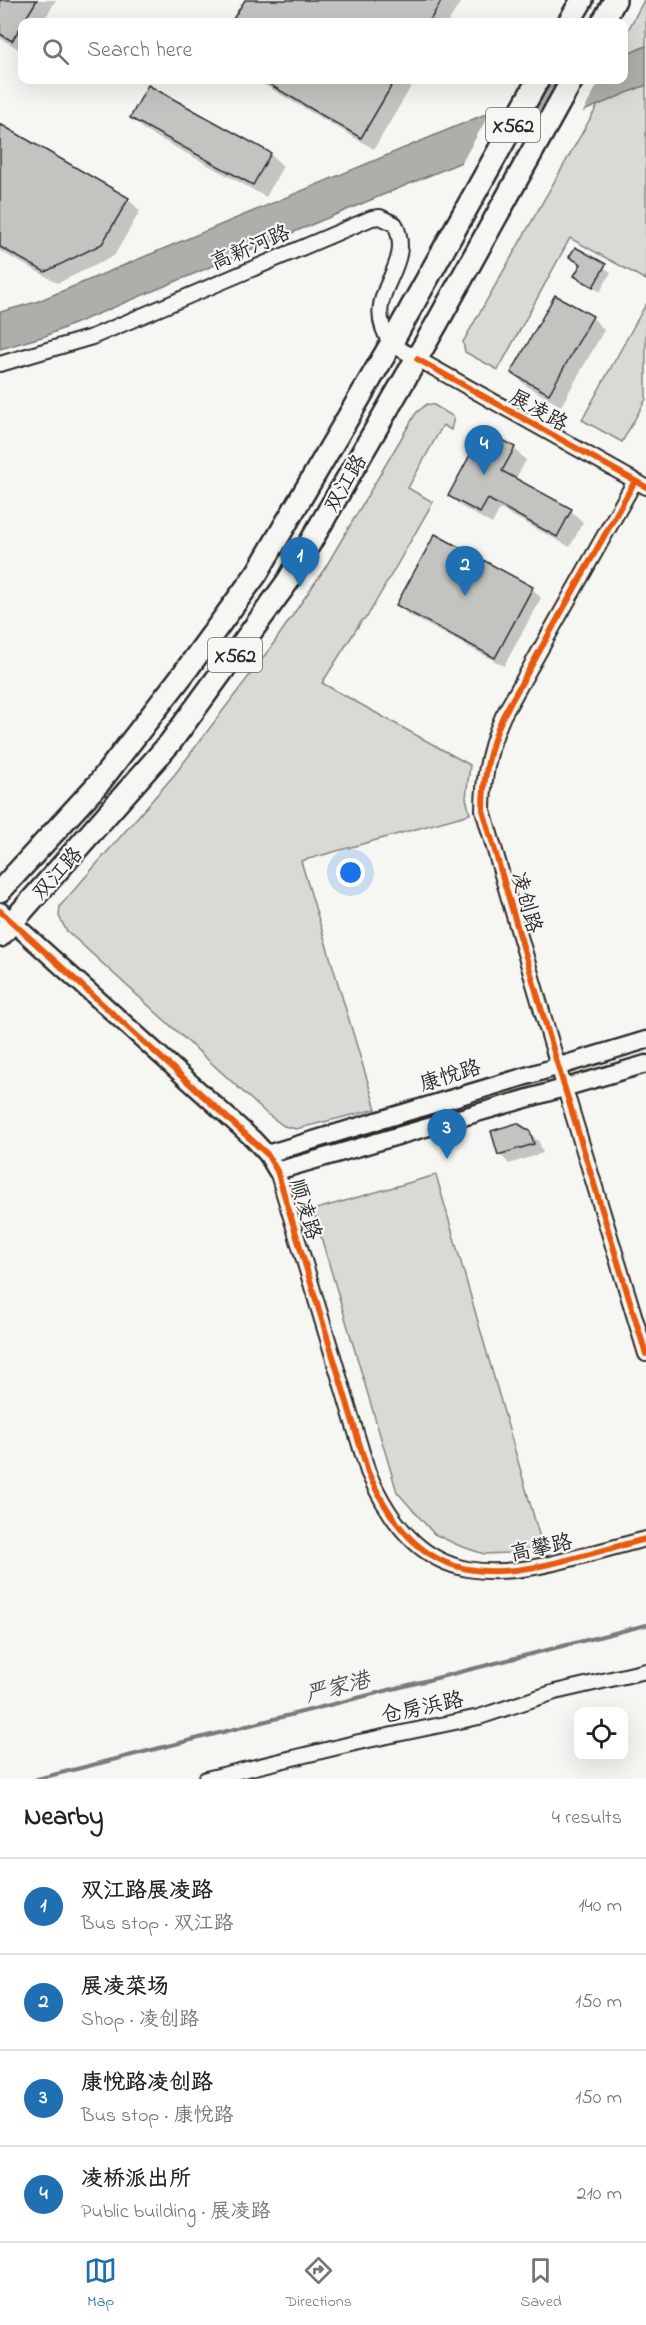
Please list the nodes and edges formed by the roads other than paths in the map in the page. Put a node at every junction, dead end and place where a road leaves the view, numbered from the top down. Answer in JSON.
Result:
{"nodes":[{"id":1,"x":582,"y":0,"type":"edge"},
{"id":2,"x":615,"y":0,"type":"edge"},
{"id":3,"x":571,"y":18,"type":"edge"},
{"id":4,"x":605,"y":18,"type":"edge"},
{"id":5,"x":536,"y":84,"type":"edge"},
{"id":6,"x":570,"y":84,"type":"edge"},
{"id":7,"x":391,"y":344,"type":"junction"},
{"id":8,"x":417,"y":359,"type":"junction"},
{"id":9,"x":0,"y":364,"type":"edge"},
{"id":10,"x":641,"y":484,"type":"edge"},
{"id":11,"x":0,"y":891,"type":"edge"},
{"id":12,"x":4,"y":923,"type":"edge"},
{"id":13,"x":646,"y":1040,"type":"edge"},
{"id":14,"x":646,"y":1064,"type":"edge"},
{"id":15,"x":558,"y":1066,"type":"junction"},
{"id":16,"x":564,"y":1089,"type":"junction"},
{"id":17,"x":267,"y":1154,"type":"junction"},
{"id":18,"x":277,"y":1171,"type":"junction"},
{"id":19,"x":646,"y":1354,"type":"edge"},
{"id":20,"x":646,"y":1539,"type":"edge"},
{"id":21,"x":442,"y":1562,"type":"joint"},
{"id":22,"x":646,"y":1671,"type":"edge"},
{"id":23,"x":206,"y":1779,"type":"edge"}],
"edges":[{"from":1,"to":3,"type":"main road"},
{"from":2,"to":4,"type":"main road"},
{"from":5,"to":7,"type":"main road","name":"双江路","number":"X562"},
{"from":6,"to":8,"type":"main road","name":"双江路","number":"X562"},
{"from":7,"to":8,"type":"street","name":"展凌路"},
{"from":7,"to":9,"type":"street","name":"高新河路"},
{"from":7,"to":11,"type":"main road","name":"双江路","number":"X562"},
{"from":8,"to":10,"type":"street","name":"展凌路"},
{"from":8,"to":12,"type":"main road","name":"双江路","number":"X562"},
{"from":10,"to":15,"type":"street","name":"凌创路"},
{"from":12,"to":17,"type":"street","name":"顺凌路"},
{"from":13,"to":15,"type":"street","name":"康悦路"},
{"from":14,"to":16,"type":"street"},
{"from":15,"to":16,"type":"street","name":"凌创路"},
{"from":15,"to":17,"type":"street","name":"康悦路"},
{"from":16,"to":18,"type":"street"},
{"from":16,"to":19,"type":"street","name":"凌创路"},
{"from":17,"to":18,"type":"street","name":"顺凌路"},
{"from":18,"to":21,"type":"street","name":"顺凌路"},
{"from":20,"to":21,"type":"street","name":"高攀路"},
{"from":22,"to":23,"type":"street","name":"仓房浜路"}]}
